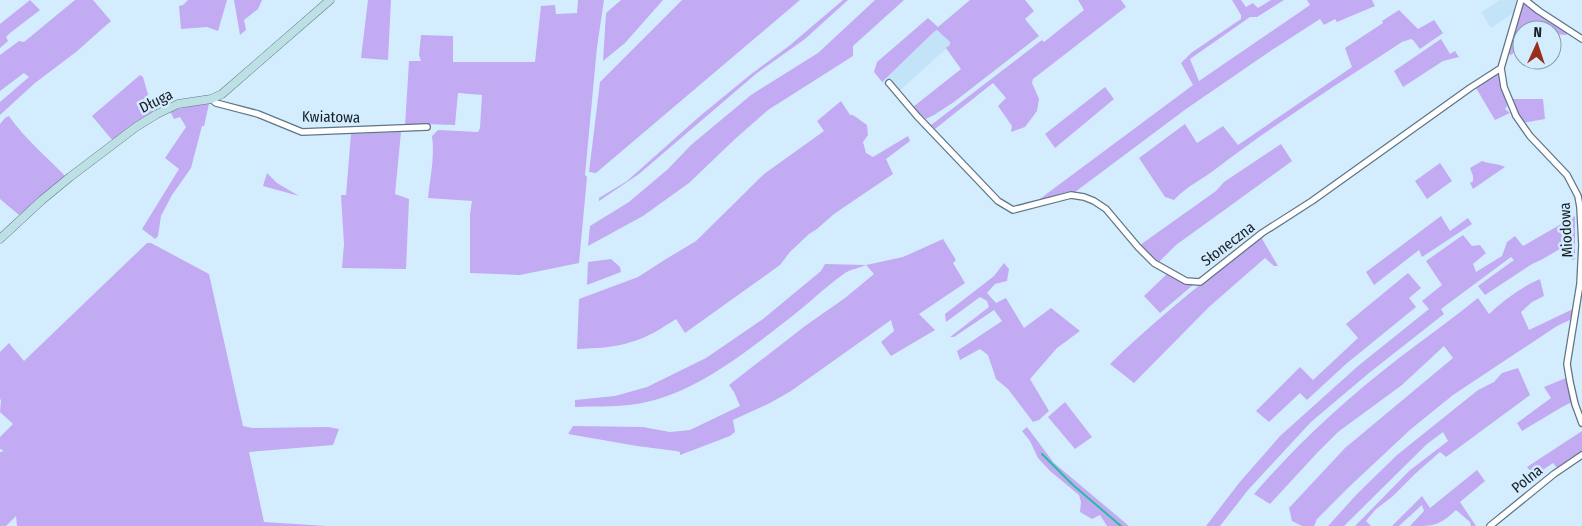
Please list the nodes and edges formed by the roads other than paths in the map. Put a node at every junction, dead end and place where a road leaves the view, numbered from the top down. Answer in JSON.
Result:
{"nodes":[{"id":1,"x":330,"y":0,"type":"edge"},
{"id":2,"x":1523,"y":0,"type":"edge"},
{"id":3,"x":1582,"y":39,"type":"edge"},
{"id":4,"x":1501,"y":68,"type":"junction"},
{"id":5,"x":889,"y":83,"type":"dead end"},
{"id":6,"x":211,"y":98,"type":"junction"},
{"id":7,"x":427,"y":127,"type":"dead end"},
{"id":8,"x":0,"y":239,"type":"edge"},
{"id":9,"x":1582,"y":423,"type":"edge"},
{"id":10,"x":1582,"y":455,"type":"edge"},
{"id":11,"x":1490,"y":526,"type":"edge"}],
"edges":[{"from":1,"to":6,"type":"street","name":"Długa"},
{"from":2,"to":3,"type":"street"},
{"from":2,"to":4,"type":"street","name":"Miodowa"},
{"from":4,"to":5,"type":"street","name":"Słoneczna"},
{"from":4,"to":9,"type":"street","name":"Miodowa"},
{"from":6,"to":7,"type":"street","name":"Kwiatowa"},
{"from":6,"to":8,"type":"street","name":"Długa"},
{"from":10,"to":11,"type":"street","name":"Polna"}]}
